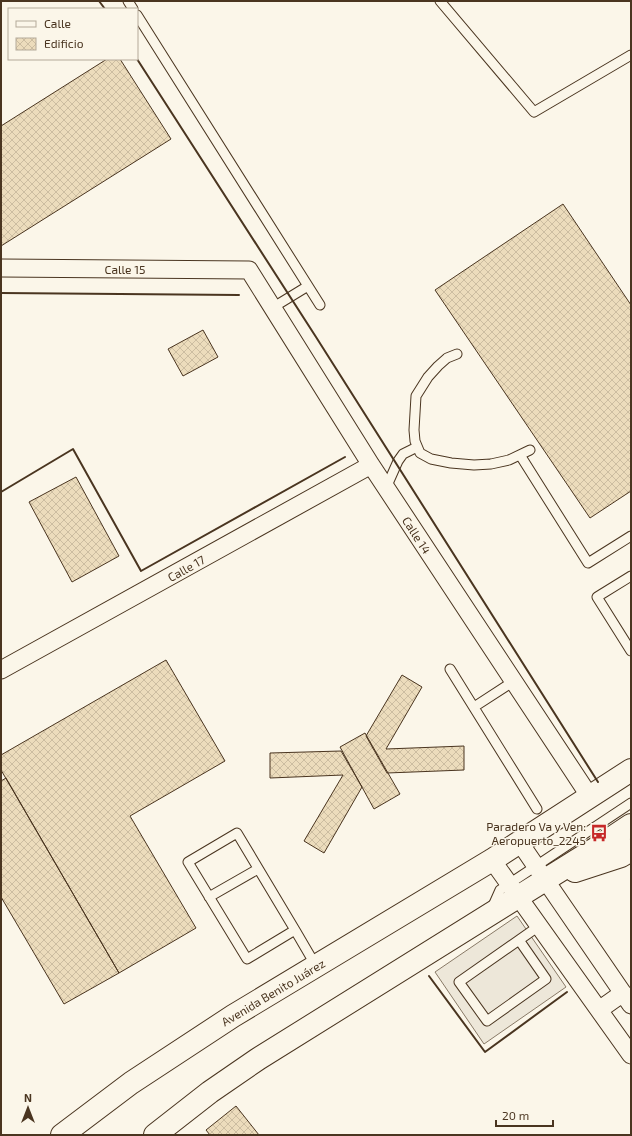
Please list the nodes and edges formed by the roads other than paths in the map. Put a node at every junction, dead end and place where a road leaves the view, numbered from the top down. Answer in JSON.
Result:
{"nodes":[{"id":1,"x":440,"y":1,"type":"edge"},
{"id":2,"x":138,"y":17,"type":"edge"},
{"id":3,"x":631,"y":55,"type":"edge"},
{"id":4,"x":1,"y":268,"type":"edge"},
{"id":5,"x":249,"y":270,"type":"joint"},
{"id":6,"x":308,"y":286,"type":"junction"},
{"id":7,"x":320,"y":305,"type":"dead end"},
{"id":8,"x":272,"y":308,"type":"junction"},
{"id":9,"x":457,"y":354,"type":"dead end"},
{"id":10,"x":417,"y":447,"type":"junction"},
{"id":11,"x":530,"y":450,"type":"dead end"},
{"id":12,"x":520,"y":455,"type":"junction"},
{"id":13,"x":371,"y":465,"type":"junction"},
{"id":14,"x":386,"y":488,"type":"junction"},
{"id":15,"x":631,"y":536,"type":"edge"},
{"id":16,"x":631,"y":576,"type":"edge"},
{"id":17,"x":631,"y":651,"type":"edge"},
{"id":18,"x":450,"y":669,"type":"dead end"},
{"id":19,"x":1,"y":670,"type":"edge"},
{"id":20,"x":514,"y":682,"type":"junction"},
{"id":21,"x":474,"y":707,"type":"junction"},
{"id":22,"x":631,"y":770,"type":"edge"},
{"id":23,"x":590,"y":797,"type":"junction"},
{"id":24,"x":631,"y":803,"type":"edge"},
{"id":25,"x":537,"y":809,"type":"dead end"},
{"id":26,"x":631,"y":825,"type":"edge"},
{"id":27,"x":520,"y":843,"type":"junction"},
{"id":28,"x":631,"y":850,"type":"edge"},
{"id":29,"x":492,"y":860,"type":"junction"},
{"id":30,"x":258,"y":870,"type":"junction"},
{"id":31,"x":540,"y":873,"type":"junction"},
{"id":32,"x":513,"y":891,"type":"junction"},
{"id":33,"x":209,"y":897,"type":"junction"},
{"id":34,"x":539,"y":926,"type":"junction"},
{"id":35,"x":295,"y":930,"type":"junction"},
{"id":36,"x":519,"y":940,"type":"junction"},
{"id":37,"x":316,"y":966,"type":"junction"},
{"id":38,"x":627,"y":999,"type":"edge"},
{"id":39,"x":599,"y":1010,"type":"junction"},
{"id":40,"x":631,"y":1055,"type":"edge"},
{"id":41,"x":62,"y":1135,"type":"edge"},
{"id":42,"x":155,"y":1135,"type":"edge"}],
"edges":[{"from":1,"to":3,"type":"lane"},
{"from":2,"to":6,"type":"lane"},
{"from":4,"to":5,"type":"street","name":"Calle 15"},
{"from":5,"to":8,"type":"street","name":"Calle 14"},
{"from":6,"to":7,"type":"lane"},
{"from":6,"to":8,"type":"lane"},
{"from":8,"to":13,"type":"street","name":"Calle 14"},
{"from":9,"to":10,"type":"lane"},
{"from":10,"to":12,"type":"lane"},
{"from":10,"to":14,"type":"lane"},
{"from":11,"to":12,"type":"lane"},
{"from":12,"to":15,"type":"lane"},
{"from":13,"to":14,"type":"street","name":"Calle 14"},
{"from":13,"to":19,"type":"street","name":"Calle 17"},
{"from":14,"to":20,"type":"street","name":"Calle 14"},
{"from":16,"to":17,"type":"lane"},
{"from":18,"to":21,"type":"lane"},
{"from":20,"to":21,"type":"lane"},
{"from":20,"to":23,"type":"street","name":"Calle 14"},
{"from":21,"to":25,"type":"lane"},
{"from":22,"to":23,"type":"main road","name":"Avenida Benito Juárez"},
{"from":23,"to":27,"type":"main road","name":"Avenida Benito Juárez"},
{"from":24,"to":31,"type":"lane"},
{"from":26,"to":31,"type":"main road"},
{"from":27,"to":29,"type":"main road","name":"Avenida Benito Juárez"},
{"from":27,"to":31,"type":"street"},
{"from":28,"to":31,"type":"main road"},
{"from":29,"to":32,"type":"street"},
{"from":29,"to":37,"type":"main road","name":"Avenida Benito Juárez"},
{"from":30,"to":33,"type":"lane"},
{"from":30,"to":33,"type":"lane"},
{"from":30,"to":35,"type":"lane"},
{"from":31,"to":32,"type":"main road"},
{"from":31,"to":38,"type":"street"},
{"from":32,"to":34,"type":"street"},
{"from":32,"to":42,"type":"main road"},
{"from":33,"to":35,"type":"lane"},
{"from":34,"to":36,"type":"lane"},
{"from":34,"to":39,"type":"street"},
{"from":35,"to":37,"type":"lane"},
{"from":36,"to":36,"type":"lane"},
{"from":37,"to":41,"type":"main road","name":"Avenida Benito Juárez"},
{"from":38,"to":39,"type":"street"},
{"from":39,"to":40,"type":"street"}]}
